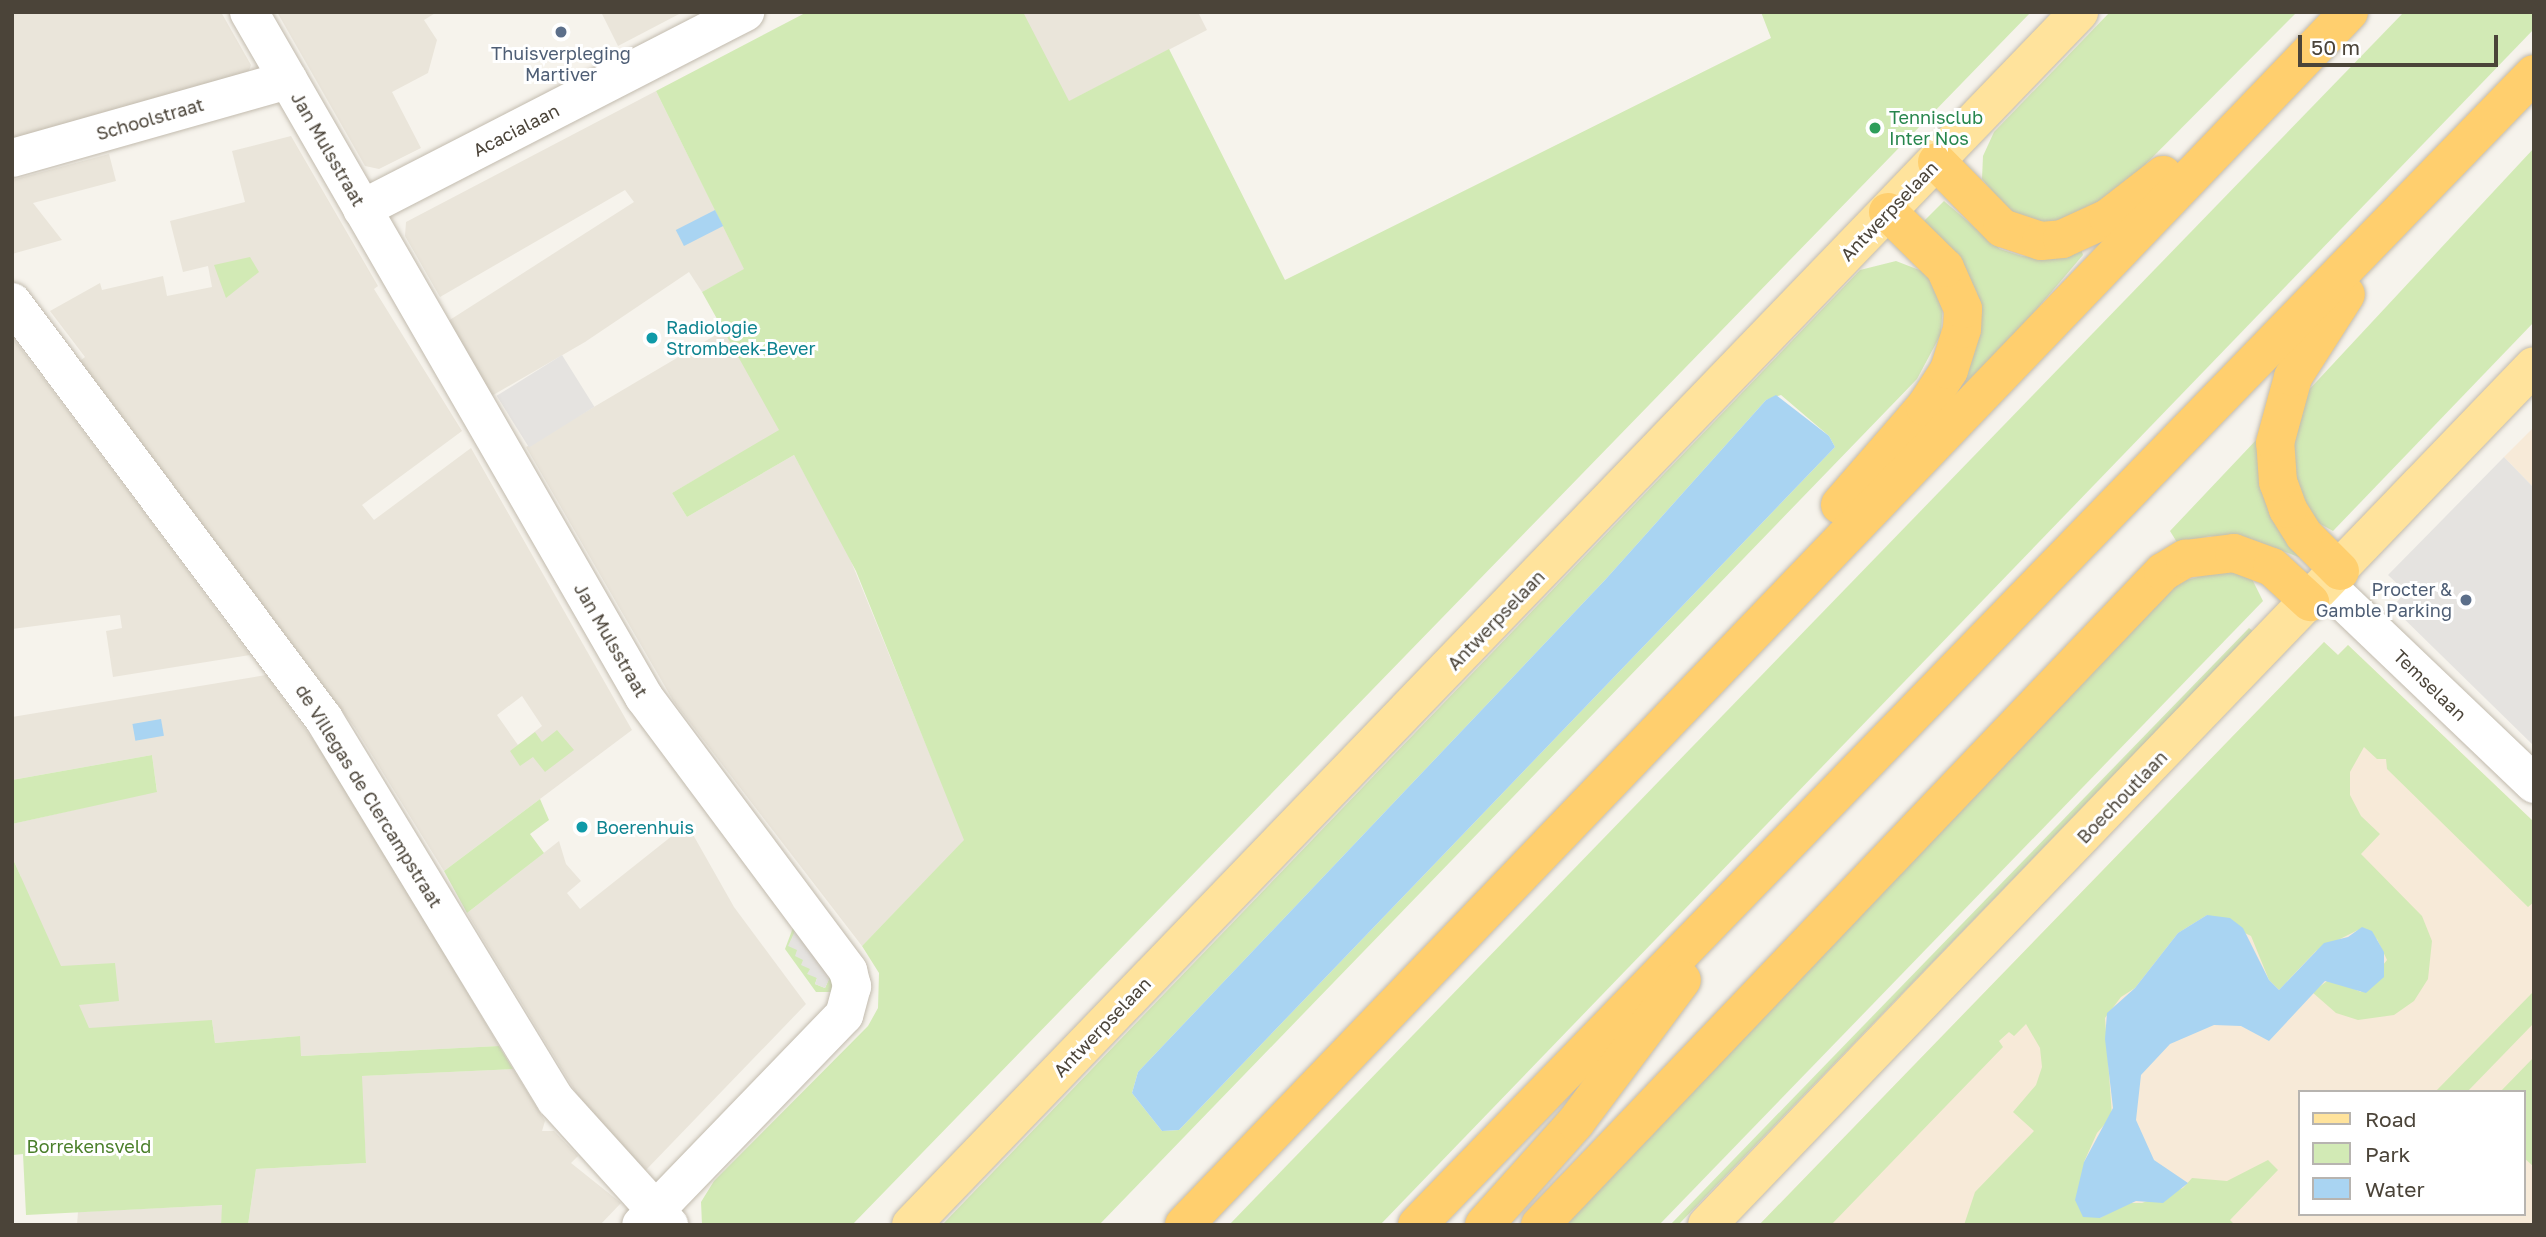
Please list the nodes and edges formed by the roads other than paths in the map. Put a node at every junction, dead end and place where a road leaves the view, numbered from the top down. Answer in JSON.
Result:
{"nodes":[{"id":1,"x":250,"y":12,"type":"edge"},
{"id":2,"x":744,"y":12,"type":"edge"},
{"id":3,"x":2079,"y":12,"type":"edge"},
{"id":4,"x":2349,"y":12,"type":"edge"},
{"id":5,"x":2312,"y":50,"type":"junction"},
{"id":6,"x":2534,"y":74,"type":"edge"},
{"id":7,"x":289,"y":80,"type":"junction"},
{"id":8,"x":12,"y":158,"type":"edge"},
{"id":9,"x":1937,"y":162,"type":"junction"},
{"id":10,"x":362,"y":209,"type":"junction"},
{"id":11,"x":1888,"y":212,"type":"junction"},
{"id":12,"x":2399,"y":215,"type":"junction"},
{"id":13,"x":12,"y":302,"type":"edge"},
{"id":14,"x":2534,"y":366,"type":"edge"},
{"id":15,"x":2326,"y":586,"type":"junction"},
{"id":16,"x":2534,"y":784,"type":"edge"},
{"id":17,"x":1586,"y":805,"type":"junction"},
{"id":18,"x":1782,"y":847,"type":"junction"},
{"id":19,"x":656,"y":1220,"type":"edge"},
{"id":20,"x":911,"y":1225,"type":"edge"},
{"id":21,"x":1184,"y":1225,"type":"edge"},
{"id":22,"x":1418,"y":1225,"type":"edge"},
{"id":23,"x":1484,"y":1225,"type":"edge"},
{"id":24,"x":1539,"y":1225,"type":"edge"},
{"id":25,"x":1707,"y":1225,"type":"edge"}],
"edges":[{"from":1,"to":7,"type":"street","name":"Jan Mulsstraat"},
{"from":2,"to":10,"type":"street","name":"Acacialaan"},
{"from":3,"to":9,"type":"main road","name":"Antwerpselaan"},
{"from":4,"to":5,"type":"highway"},
{"from":5,"to":9,"type":"highway"},
{"from":5,"to":17,"type":"highway"},
{"from":6,"to":12,"type":"highway"},
{"from":7,"to":8,"type":"street","name":"Schoolstraat"},
{"from":7,"to":10,"type":"street","name":"Jan Mulsstraat"},
{"from":9,"to":11,"type":"main road","name":"Antwerpselaan"},
{"from":10,"to":19,"type":"street","name":"Jan Mulsstraat"},
{"from":11,"to":17,"type":"highway"},
{"from":11,"to":20,"type":"main road","name":"Antwerpselaan"},
{"from":12,"to":15,"type":"highway"},
{"from":12,"to":18,"type":"highway"},
{"from":13,"to":19,"type":"street","name":"de Villegas de Clercampstraat"},
{"from":14,"to":15,"type":"main road","name":"Boechoutlaan"},
{"from":15,"to":16,"type":"street","name":"Temselaan"},
{"from":15,"to":24,"type":"highway"},
{"from":15,"to":25,"type":"main road","name":"Boechoutlaan"},
{"from":17,"to":21,"type":"highway"},
{"from":18,"to":22,"type":"highway"},
{"from":18,"to":23,"type":"highway"}]}
